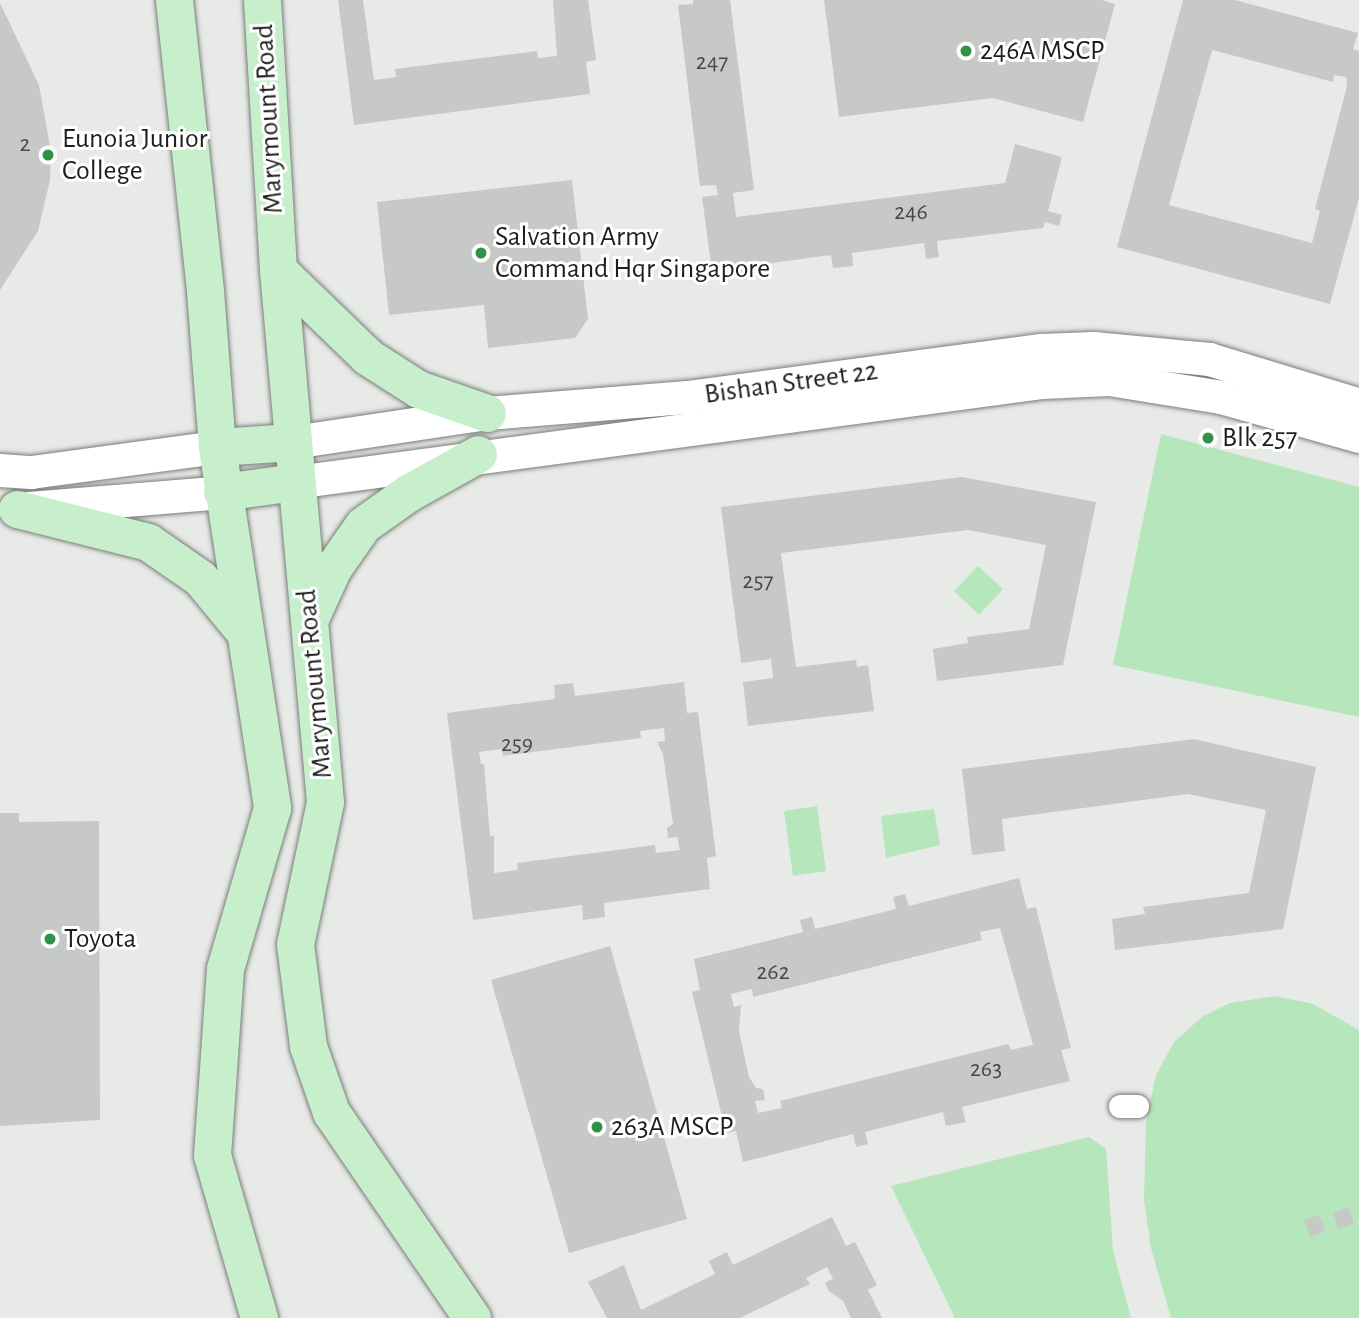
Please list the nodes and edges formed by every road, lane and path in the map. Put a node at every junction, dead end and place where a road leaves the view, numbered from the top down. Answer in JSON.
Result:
{"nodes":[{"id":1,"x":174,"y":0,"type":"edge"},
{"id":2,"x":262,"y":0,"type":"edge"},
{"id":3,"x":278,"y":270,"type":"junction"},
{"id":4,"x":1359,"y":405,"type":"edge"},
{"id":5,"x":487,"y":413,"type":"junction"},
{"id":6,"x":1359,"y":436,"type":"edge"},
{"id":7,"x":293,"y":442,"type":"junction"},
{"id":8,"x":217,"y":447,"type":"junction"},
{"id":9,"x":478,"y":454,"type":"junction"},
{"id":10,"x":0,"y":470,"type":"edge"},
{"id":11,"x":295,"y":482,"type":"junction"},
{"id":12,"x":222,"y":492,"type":"junction"},
{"id":13,"x":9,"y":508,"type":"edge"},
{"id":14,"x":311,"y":617,"type":"junction"},
{"id":15,"x":243,"y":630,"type":"junction"},
{"id":16,"x":258,"y":1318,"type":"edge"},
{"id":17,"x":472,"y":1318,"type":"edge"}],
"edges":[{"from":1,"to":8,"type":"main road","name":"Marymount Road"},
{"from":2,"to":3,"type":"main road","name":"Marymount Road"},
{"from":3,"to":5,"type":"main road"},
{"from":3,"to":7,"type":"main road","name":"Marymount Road"},
{"from":4,"to":5,"type":"main road","name":"Bishan Street 22"},
{"from":5,"to":7,"type":"main road","name":"Bishan Street 22"},
{"from":6,"to":9,"type":"main road","name":"Bishan Street 22"},
{"from":7,"to":8,"type":"main road","name":"Bishan Street 22"},
{"from":7,"to":11,"type":"main road","name":"Marymount Road"},
{"from":8,"to":10,"type":"main road"},
{"from":8,"to":12,"type":"main road","name":"Marymount Road"},
{"from":9,"to":11,"type":"main road","name":"Bishan Street 22"},
{"from":9,"to":14,"type":"main road"},
{"from":11,"to":12,"type":"main road","name":"Bishan Street 22"},
{"from":11,"to":14,"type":"main road","name":"Marymount Road"},
{"from":12,"to":13,"type":"main road"},
{"from":12,"to":15,"type":"main road","name":"Marymount Road"},
{"from":13,"to":15,"type":"main road"},
{"from":14,"to":17,"type":"main road","name":"Marymount Road"},
{"from":15,"to":16,"type":"main road","name":"Marymount Road"}]}
